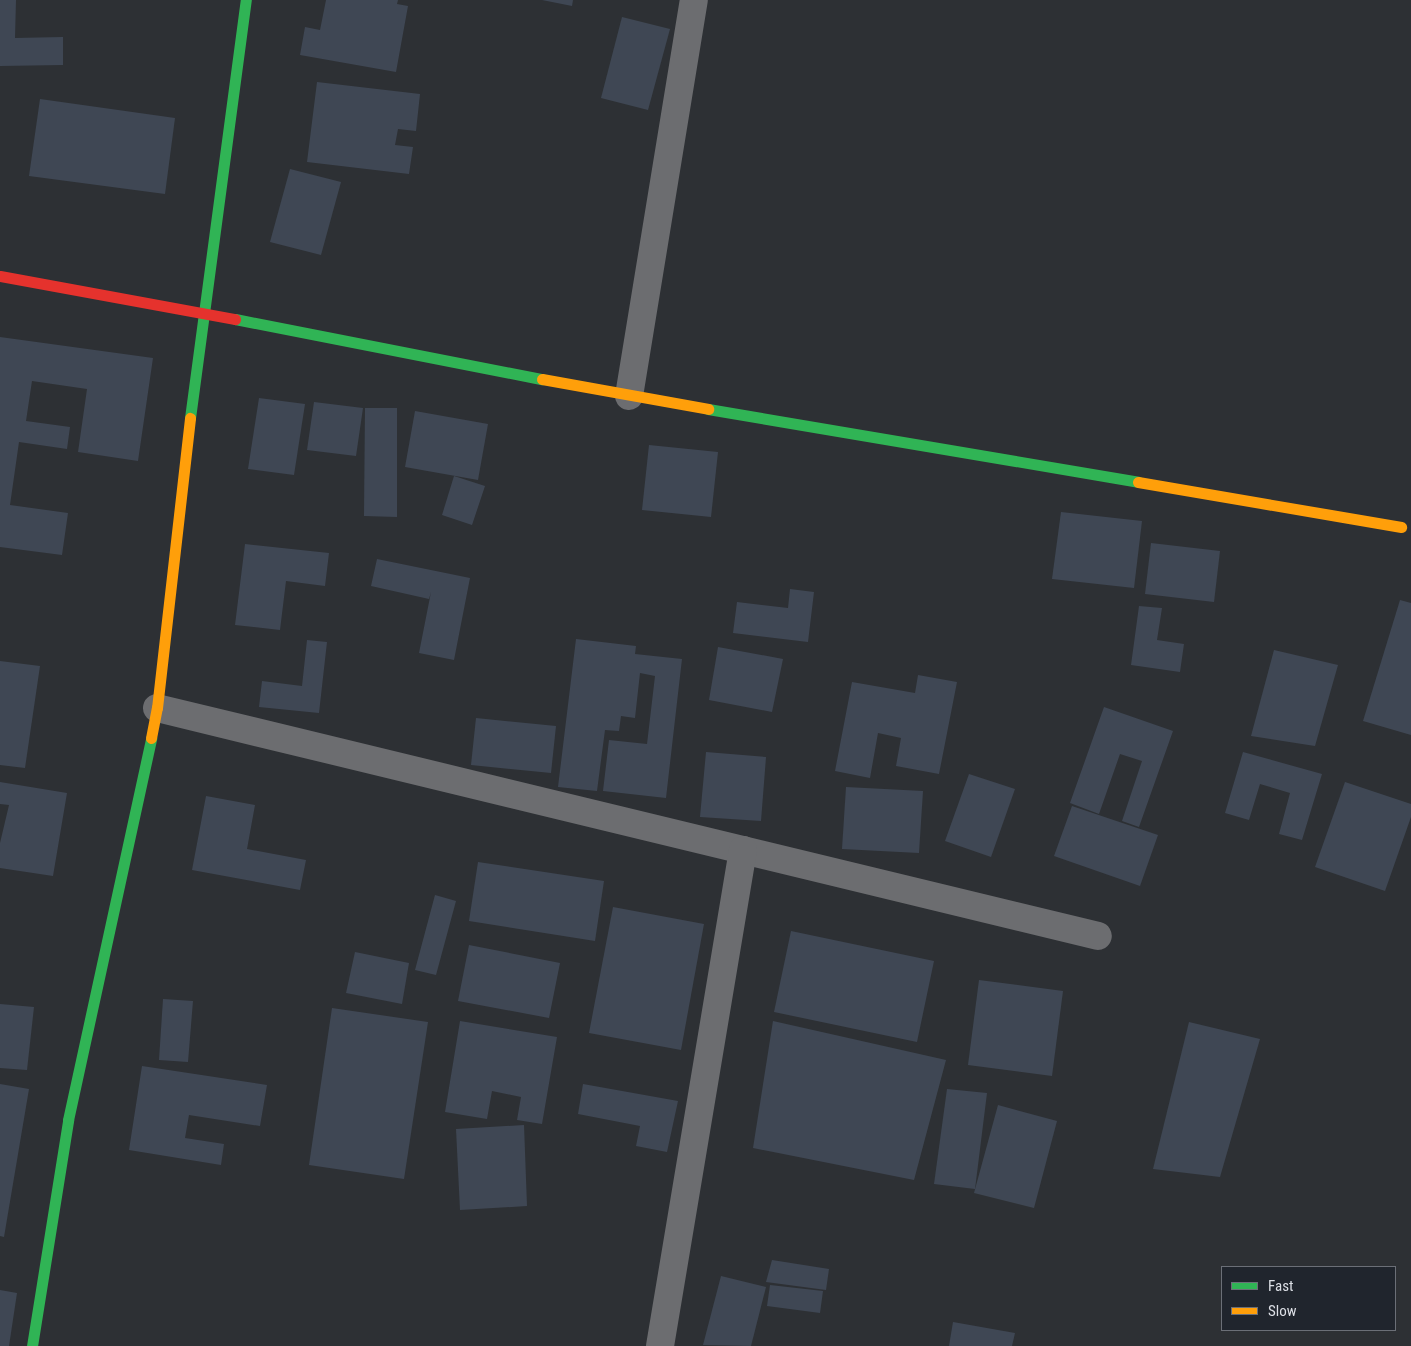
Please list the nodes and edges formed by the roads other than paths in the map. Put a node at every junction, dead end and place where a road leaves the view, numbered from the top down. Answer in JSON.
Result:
{"nodes":[{"id":1,"x":246,"y":0,"type":"edge"},
{"id":2,"x":694,"y":0,"type":"edge"},
{"id":3,"x":0,"y":276,"type":"edge"},
{"id":4,"x":202,"y":312,"type":"junction"},
{"id":5,"x":629,"y":396,"type":"junction"},
{"id":6,"x":1401,"y":527,"type":"dead end"},
{"id":7,"x":157,"y":708,"type":"junction"},
{"id":8,"x":742,"y":850,"type":"junction"},
{"id":9,"x":1098,"y":936,"type":"dead end"},
{"id":10,"x":32,"y":1346,"type":"edge"},
{"id":11,"x":660,"y":1346,"type":"edge"}],
"edges":[{"from":1,"to":4,"type":"street"},
{"from":2,"to":5,"type":"street"},
{"from":3,"to":4,"type":"street"},
{"from":4,"to":5,"type":"street"},
{"from":4,"to":7,"type":"street"},
{"from":5,"to":6,"type":"street"},
{"from":7,"to":8,"type":"street"},
{"from":7,"to":10,"type":"street"},
{"from":8,"to":9,"type":"street"},
{"from":8,"to":11,"type":"street"}]}
